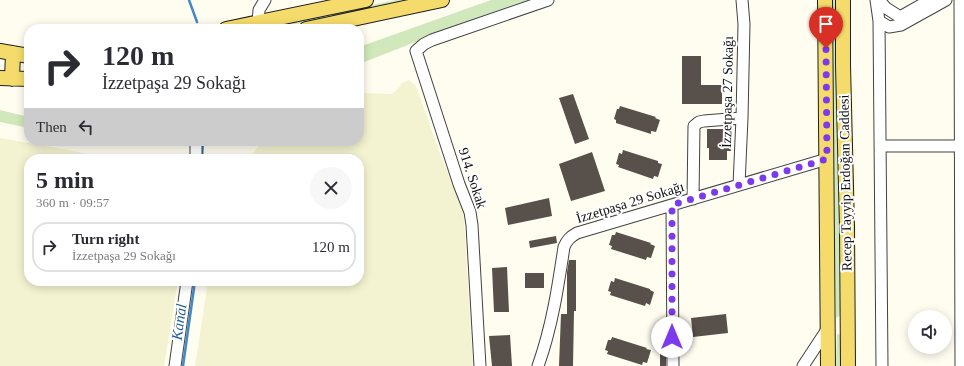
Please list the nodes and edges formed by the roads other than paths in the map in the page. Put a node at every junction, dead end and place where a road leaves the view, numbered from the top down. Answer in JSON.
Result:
{"nodes":[{"id":1,"x":265,"y":0,"type":"edge"},
{"id":2,"x":366,"y":0,"type":"edge"},
{"id":3,"x":442,"y":0,"type":"edge"},
{"id":4,"x":548,"y":0,"type":"edge"},
{"id":5,"x":742,"y":0,"type":"edge"},
{"id":6,"x":825,"y":0,"type":"edge"},
{"id":7,"x":843,"y":0,"type":"edge"},
{"id":8,"x":876,"y":0,"type":"edge"},
{"id":9,"x":879,"y":0,"type":"edge"},
{"id":10,"x":930,"y":0,"type":"edge"},
{"id":11,"x":946,"y":0,"type":"edge"},
{"id":12,"x":960,"y":0,"type":"edge"},
{"id":13,"x":879,"y":21,"type":"junction"},
{"id":14,"x":258,"y":22,"type":"junction"},
{"id":15,"x":249,"y":24,"type":"edge"},
{"id":16,"x":329,"y":24,"type":"edge"},
{"id":17,"x":7,"y":52,"type":"edge"},
{"id":18,"x":24,"y":55,"type":"edge"},
{"id":19,"x":6,"y":79,"type":"edge"},
{"id":20,"x":24,"y":79,"type":"edge"},
{"id":21,"x":742,"y":118,"type":"junction"},
{"id":22,"x":880,"y":146,"type":"junction"},
{"id":23,"x":960,"y":146,"type":"junction"},
{"id":24,"x":827,"y":159,"type":"junction"},
{"id":25,"x":962,"y":159,"type":"edge"},
{"id":26,"x":739,"y":185,"type":"junction"},
{"id":27,"x":693,"y":199,"type":"junction"},
{"id":28,"x":672,"y":205,"type":"junction"},
{"id":29,"x":186,"y":286,"type":"edge"},
{"id":30,"x":828,"y":328,"type":"junction"},
{"id":31,"x":175,"y":366,"type":"edge"},
{"id":32,"x":480,"y":366,"type":"edge"},
{"id":33,"x":538,"y":366,"type":"edge"},
{"id":34,"x":673,"y":366,"type":"edge"},
{"id":35,"x":803,"y":366,"type":"edge"},
{"id":36,"x":828,"y":366,"type":"edge"},
{"id":37,"x":848,"y":366,"type":"edge"},
{"id":38,"x":882,"y":366,"type":"edge"},
{"id":39,"x":961,"y":366,"type":"edge"}],
"edges":[{"from":1,"to":14,"type":"street"},
{"from":2,"to":14,"type":"main road"},
{"from":3,"to":16,"type":"main road"},
{"from":4,"to":32,"type":"street","name":"914. Sokak"},
{"from":5,"to":21,"type":"street","name":"İzzetpaşa 27 Sokağı"},
{"from":6,"to":24,"type":"main road","name":"Recep Tayyip Erdoğan Caddesi"},
{"from":7,"to":37,"type":"main road","name":"Recep Tayyip Erdoğan Caddesi"},
{"from":8,"to":13,"type":"street"},
{"from":9,"to":10,"type":"street"},
{"from":11,"to":13,"type":"street"},
{"from":12,"to":23,"type":"street"},
{"from":13,"to":22,"type":"street"},
{"from":14,"to":15,"type":"main road"},
{"from":17,"to":18,"type":"main road"},
{"from":17,"to":19,"type":"main road"},
{"from":19,"to":20,"type":"main road"},
{"from":21,"to":26,"type":"street","name":"İzzetpaşa 27 Sokağı"},
{"from":21,"to":27,"type":"street"},
{"from":22,"to":23,"type":"street"},
{"from":22,"to":38,"type":"street"},
{"from":23,"to":25,"type":"street"},
{"from":24,"to":26,"type":"street","name":"İzzetpaşa 29 Sokağı"},
{"from":24,"to":30,"type":"main road","name":"Recep Tayyip Erdoğan Caddesi"},
{"from":25,"to":39,"type":"street"},
{"from":26,"to":27,"type":"street","name":"İzzetpaşa 29 Sokağı"},
{"from":27,"to":28,"type":"street","name":"İzzetpaşa 29 Sokağı"},
{"from":28,"to":33,"type":"street","name":"İzzetpaşa 29 Sokağı"},
{"from":28,"to":34,"type":"street"},
{"from":29,"to":31,"type":"street"},
{"from":30,"to":35,"type":"street"},
{"from":30,"to":36,"type":"main road","name":"Recep Tayyip Erdoğan Caddesi"}]}
